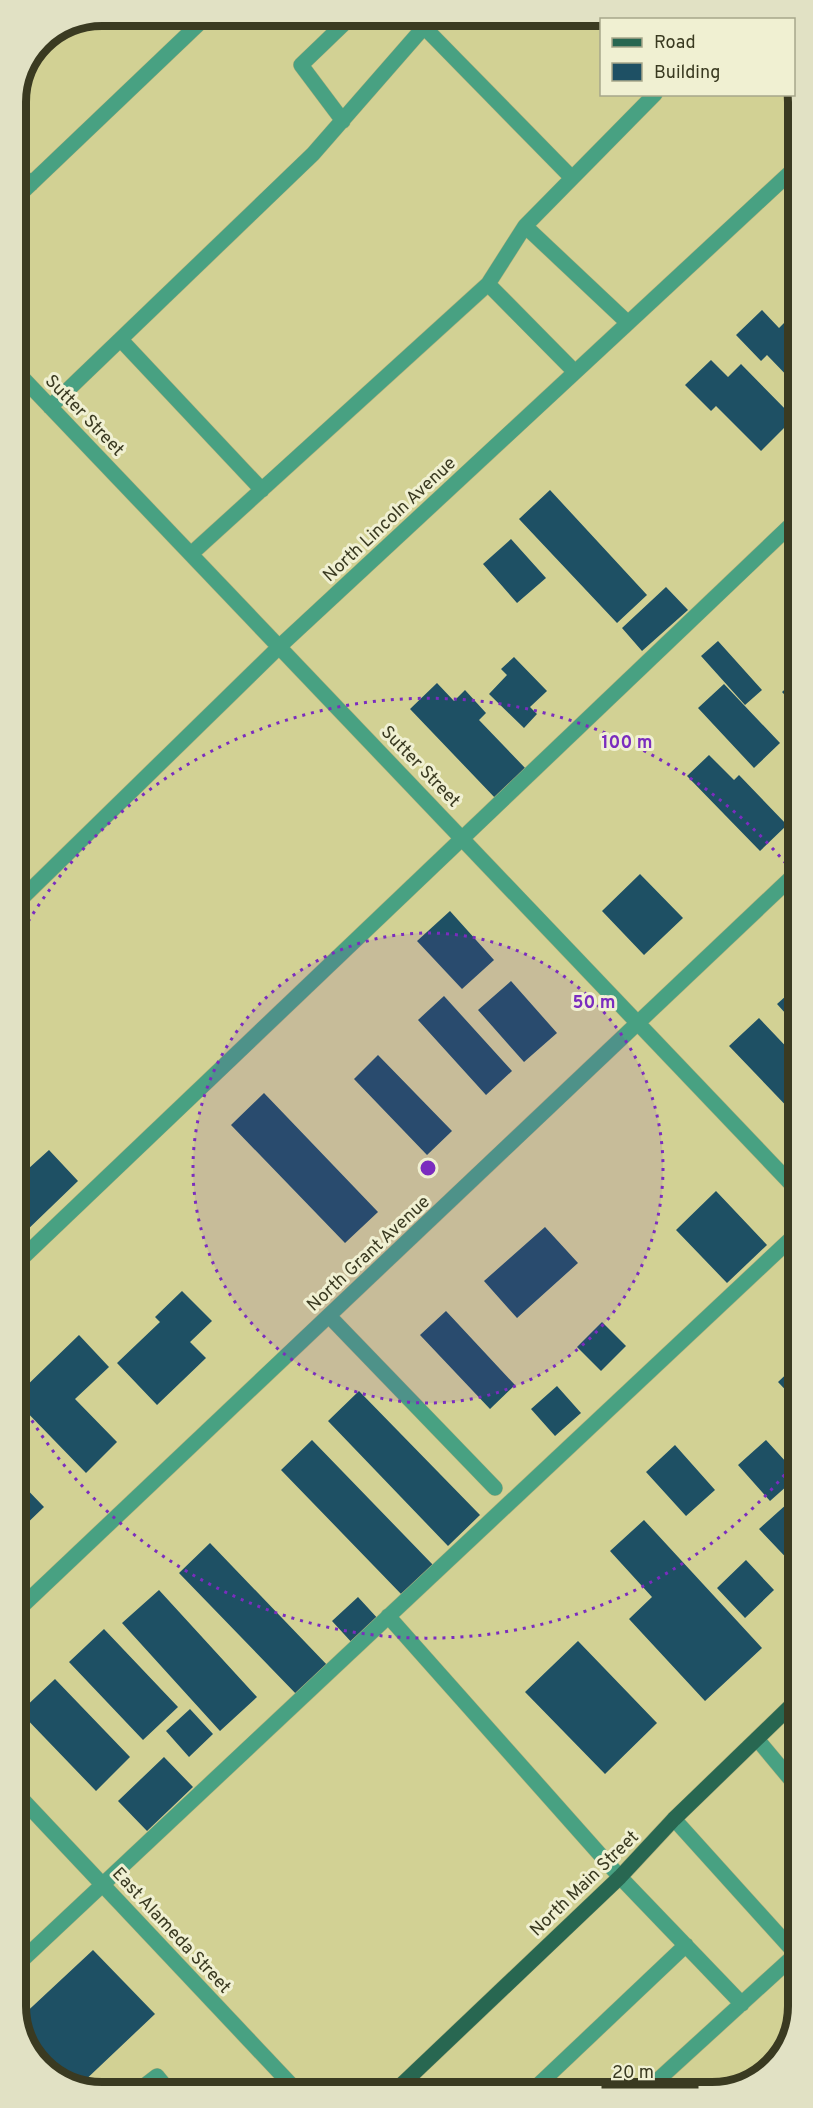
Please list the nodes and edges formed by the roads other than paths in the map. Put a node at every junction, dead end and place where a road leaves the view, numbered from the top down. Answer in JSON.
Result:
{"nodes":[{"id":1,"x":196,"y":26,"type":"edge"},
{"id":2,"x":342,"y":26,"type":"edge"},
{"id":3,"x":424,"y":27,"type":"joint"},
{"id":4,"x":653,"y":96,"type":"edge"},
{"id":5,"x":343,"y":121,"type":"junction"},
{"id":6,"x":788,"y":175,"type":"edge"},
{"id":7,"x":572,"y":178,"type":"junction"},
{"id":8,"x":26,"y":179,"type":"edge"},
{"id":9,"x":31,"y":184,"type":"junction"},
{"id":10,"x":26,"y":189,"type":"edge"},
{"id":11,"x":525,"y":226,"type":"junction"},
{"id":12,"x":488,"y":284,"type":"junction"},
{"id":13,"x":627,"y":323,"type":"junction"},
{"id":14,"x":121,"y":340,"type":"junction"},
{"id":15,"x":575,"y":372,"type":"junction"},
{"id":16,"x":26,"y":382,"type":"edge"},
{"id":17,"x":50,"y":408,"type":"junction"},
{"id":18,"x":262,"y":490,"type":"junction"},
{"id":19,"x":788,"y":528,"type":"edge"},
{"id":20,"x":191,"y":554,"type":"junction"},
{"id":21,"x":280,"y":646,"type":"junction"},
{"id":22,"x":462,"y":837,"type":"junction"},
{"id":23,"x":788,"y":881,"type":"edge"},
{"id":24,"x":26,"y":894,"type":"edge"},
{"id":25,"x":638,"y":1023,"type":"junction"},
{"id":26,"x":788,"y":1181,"type":"edge"},
{"id":27,"x":788,"y":1241,"type":"edge"},
{"id":28,"x":26,"y":1254,"type":"edge"},
{"id":29,"x":329,"y":1316,"type":"junction"},
{"id":30,"x":495,"y":1488,"type":"dead end"},
{"id":31,"x":26,"y":1602,"type":"edge"},
{"id":32,"x":388,"y":1616,"type":"junction"},
{"id":33,"x":788,"y":1709,"type":"edge"},
{"id":34,"x":757,"y":1739,"type":"junction"},
{"id":35,"x":788,"y":1775,"type":"edge"},
{"id":36,"x":26,"y":1803,"type":"edge"},
{"id":37,"x":674,"y":1819,"type":"junction"},
{"id":38,"x":620,"y":1877,"type":"junction"},
{"id":39,"x":102,"y":1884,"type":"junction"},
{"id":40,"x":686,"y":1945,"type":"junction"},
{"id":41,"x":788,"y":1945,"type":"edge"},
{"id":42,"x":26,"y":1956,"type":"edge"},
{"id":43,"x":788,"y":1961,"type":"edge"},
{"id":44,"x":742,"y":2004,"type":"junction"},
{"id":45,"x":148,"y":2082,"type":"edge"},
{"id":46,"x":161,"y":2082,"type":"edge"},
{"id":47,"x":289,"y":2082,"type":"edge"},
{"id":48,"x":407,"y":2082,"type":"edge"},
{"id":49,"x":541,"y":2082,"type":"edge"},
{"id":50,"x":656,"y":2082,"type":"edge"}],
"edges":[{"from":1,"to":9,"type":"street"},
{"from":2,"to":5,"type":"street"},
{"from":3,"to":5,"type":"street"},
{"from":3,"to":7,"type":"street"},
{"from":4,"to":7,"type":"street"},
{"from":5,"to":14,"type":"street"},
{"from":6,"to":13,"type":"street","name":"North Lincoln Avenue"},
{"from":7,"to":11,"type":"street"},
{"from":8,"to":9,"type":"street"},
{"from":9,"to":10,"type":"street"},
{"from":11,"to":12,"type":"street"},
{"from":11,"to":13,"type":"street"},
{"from":12,"to":15,"type":"street"},
{"from":12,"to":18,"type":"street"},
{"from":13,"to":15,"type":"street","name":"North Lincoln Avenue"},
{"from":14,"to":17,"type":"street"},
{"from":14,"to":18,"type":"street"},
{"from":15,"to":21,"type":"street","name":"North Lincoln Avenue"},
{"from":16,"to":17,"type":"street","name":"Sutter Street"},
{"from":17,"to":20,"type":"street","name":"Sutter Street"},
{"from":18,"to":20,"type":"street"},
{"from":19,"to":22,"type":"street"},
{"from":20,"to":21,"type":"street","name":"Sutter Street"},
{"from":21,"to":22,"type":"street","name":"Sutter Street"},
{"from":21,"to":24,"type":"street","name":"North Lincoln Avenue"},
{"from":22,"to":25,"type":"street","name":"Sutter Street"},
{"from":22,"to":28,"type":"street"},
{"from":23,"to":25,"type":"street","name":"North Grant Avenue"},
{"from":25,"to":26,"type":"street","name":"Sutter Street"},
{"from":25,"to":29,"type":"street","name":"North Grant Avenue"},
{"from":27,"to":32,"type":"street"},
{"from":29,"to":30,"type":"street"},
{"from":29,"to":31,"type":"street","name":"North Grant Avenue"},
{"from":32,"to":38,"type":"street"},
{"from":32,"to":39,"type":"street"},
{"from":33,"to":34,"type":"main road","name":"North Main Street"},
{"from":34,"to":35,"type":"street"},
{"from":34,"to":37,"type":"main road","name":"North Main Street"},
{"from":36,"to":39,"type":"street","name":"East Alameda Street"},
{"from":37,"to":38,"type":"main road","name":"North Main Street"},
{"from":37,"to":41,"type":"street"},
{"from":38,"to":40,"type":"street"},
{"from":38,"to":48,"type":"main road","name":"North Main Street"},
{"from":39,"to":42,"type":"street"},
{"from":39,"to":47,"type":"street","name":"East Alameda Street"},
{"from":40,"to":44,"type":"street"},
{"from":40,"to":49,"type":"street"},
{"from":43,"to":44,"type":"street"},
{"from":44,"to":50,"type":"street"},
{"from":45,"to":46,"type":"street"}]}
